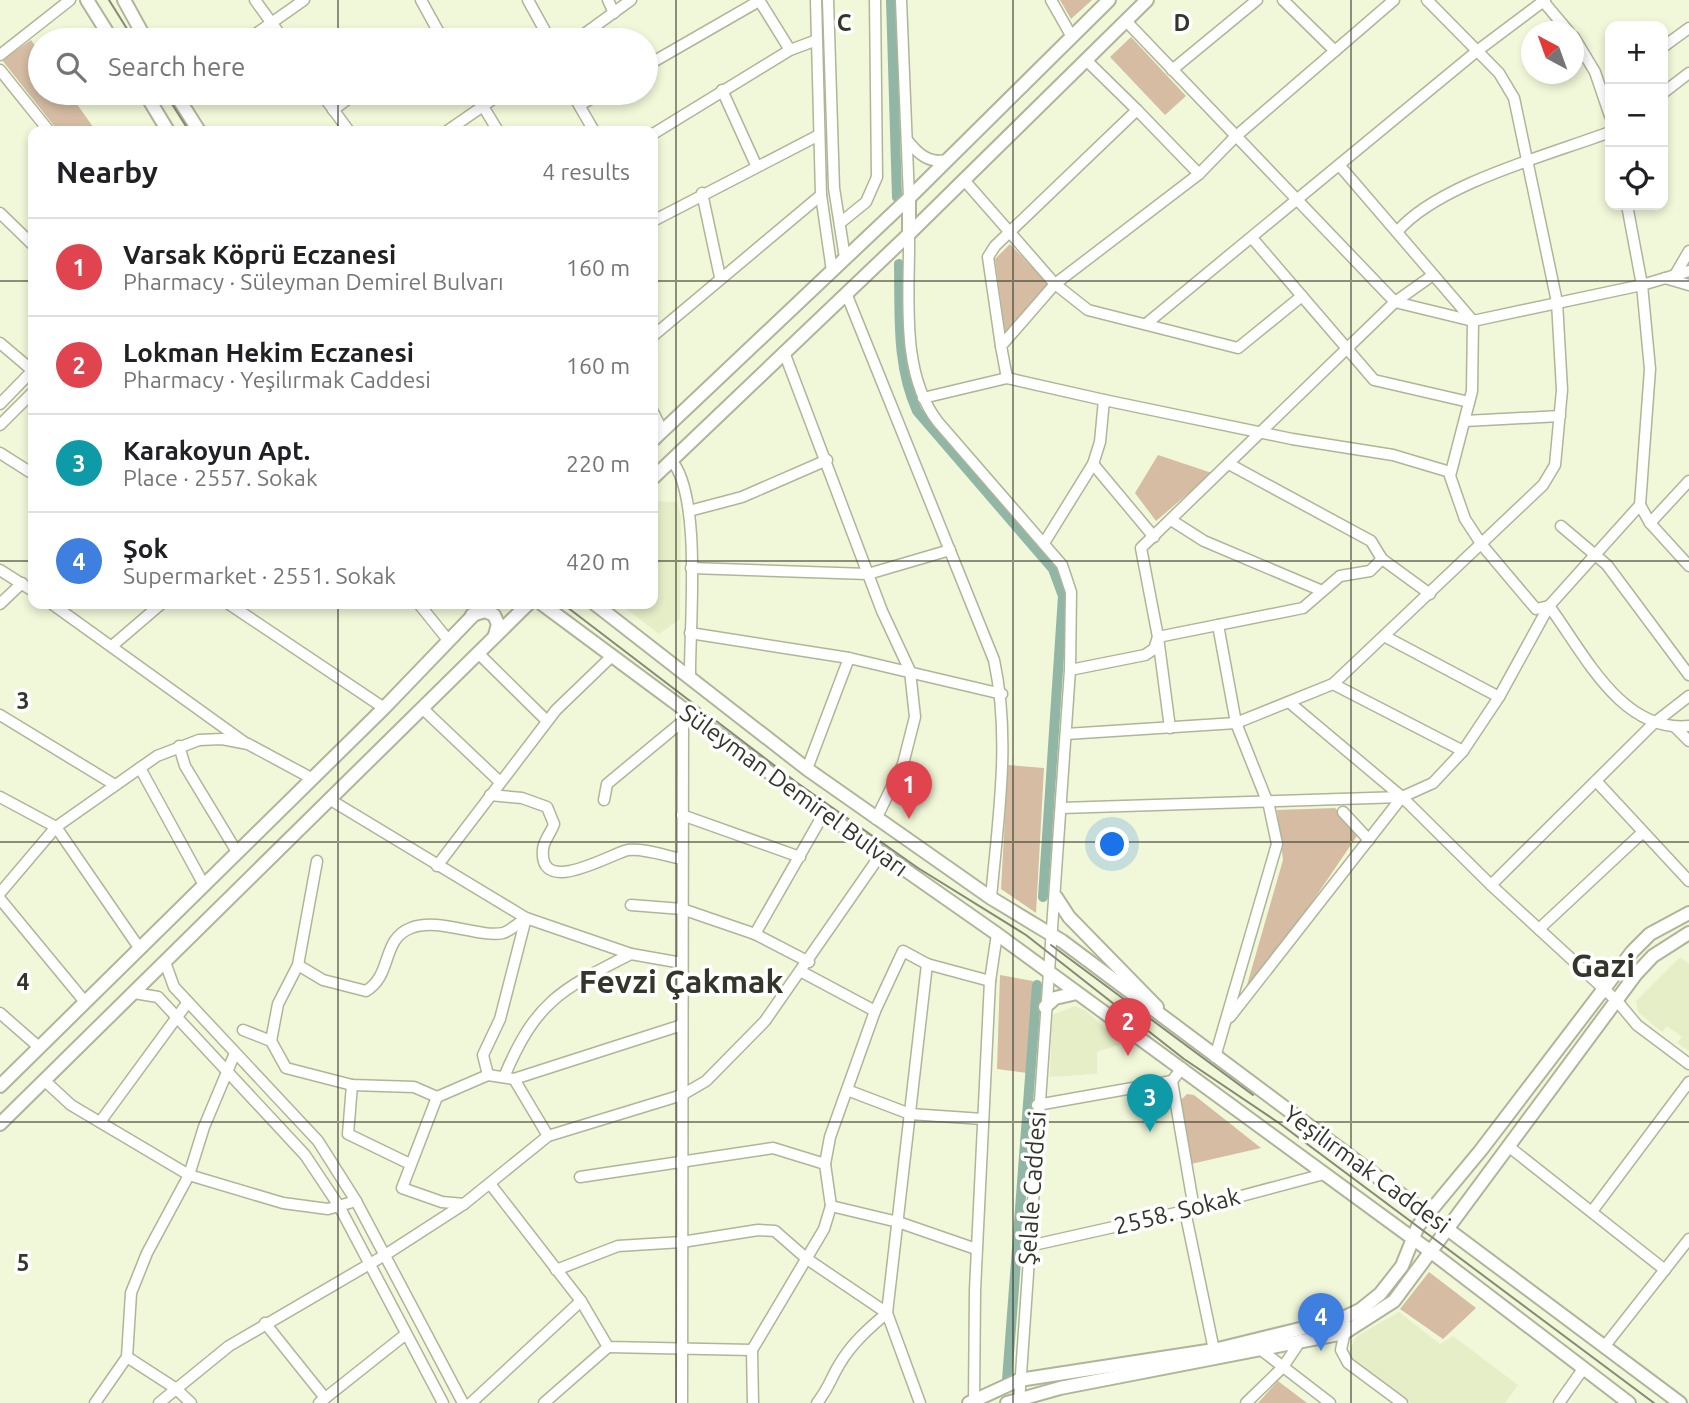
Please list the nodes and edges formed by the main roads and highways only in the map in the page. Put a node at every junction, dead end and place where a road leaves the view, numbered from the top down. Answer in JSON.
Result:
{"nodes":[{"id":1,"x":87,"y":0,"type":"edge"},
{"id":2,"x":124,"y":0,"type":"edge"},
{"id":3,"x":1110,"y":0,"type":"edge"},
{"id":4,"x":1147,"y":0,"type":"edge"},
{"id":5,"x":104,"y":28,"type":"edge"},
{"id":6,"x":139,"y":28,"type":"edge"},
{"id":7,"x":153,"y":105,"type":"edge"},
{"id":8,"x":183,"y":105,"type":"edge"},
{"id":9,"x":166,"y":126,"type":"edge"},
{"id":10,"x":196,"y":126,"type":"edge"},
{"id":11,"x":909,"y":198,"type":"junction"},
{"id":12,"x":909,"y":234,"type":"junction"},
{"id":13,"x":658,"y":435,"type":"edge"},
{"id":14,"x":658,"y":473,"type":"edge"},
{"id":15,"x":479,"y":609,"type":"edge"},
{"id":16,"x":523,"y":609,"type":"edge"},
{"id":17,"x":549,"y":609,"type":"edge"},
{"id":18,"x":601,"y":609,"type":"edge"},
{"id":19,"x":471,"y":616,"type":"junction"},
{"id":20,"x":493,"y":638,"type":"junction"},
{"id":21,"x":1056,"y":897,"type":"road end"},
{"id":22,"x":1689,"y":913,"type":"edge"},
{"id":23,"x":1689,"y":933,"type":"edge"},
{"id":24,"x":1054,"y":936,"type":"joint"},
{"id":25,"x":1048,"y":972,"type":"joint"},
{"id":26,"x":1077,"y":993,"type":"junction"},
{"id":27,"x":1045,"y":1007,"type":"road end"},
{"id":28,"x":1179,"y":1030,"type":"junction"},
{"id":29,"x":0,"y":1086,"type":"edge"},
{"id":30,"x":0,"y":1124,"type":"edge"},
{"id":31,"x":1427,"y":1214,"type":"junction"},
{"id":32,"x":1447,"y":1228,"type":"junction"},
{"id":33,"x":1412,"y":1238,"type":"junction"},
{"id":34,"x":1430,"y":1251,"type":"junction"},
{"id":35,"x":1015,"y":1401,"type":"edge"},
{"id":36,"x":972,"y":1402,"type":"edge"},
{"id":37,"x":1629,"y":1403,"type":"edge"},
{"id":38,"x":1680,"y":1403,"type":"edge"}],
"edges":[{"from":1,"to":5,"type":"main road"},
{"from":2,"to":6,"type":"main road"},
{"from":3,"to":11,"type":"main road"},
{"from":4,"to":12,"type":"main road"},
{"from":7,"to":9,"type":"main road"},
{"from":8,"to":10,"type":"main road"},
{"from":11,"to":12,"type":"main road"},
{"from":11,"to":13,"type":"main road"},
{"from":12,"to":14,"type":"main road"},
{"from":15,"to":19,"type":"main road"},
{"from":16,"to":20,"type":"main road"},
{"from":17,"to":25,"type":"main road","name":"Süleyman Demirel Bulvarı"},
{"from":18,"to":24,"type":"main road","name":"Süleyman Demirel Bulvarı"},
{"from":19,"to":20,"type":"main road"},
{"from":19,"to":29,"type":"main road"},
{"from":20,"to":30,"type":"main road"},
{"from":21,"to":28,"type":"main road"},
{"from":22,"to":31,"type":"main road"},
{"from":23,"to":32,"type":"main road"},
{"from":24,"to":28,"type":"main road","name":"Yeşilırmak Caddesi"},
{"from":25,"to":26,"type":"main road","name":"Yeşilırmak Caddesi"},
{"from":26,"to":27,"type":"main road"},
{"from":26,"to":33,"type":"main road","name":"Yeşilırmak Caddesi"},
{"from":28,"to":31,"type":"main road","name":"Yeşilırmak Caddesi"},
{"from":31,"to":32,"type":"main road","name":"Yeşilırmak Caddesi"},
{"from":31,"to":33,"type":"main road"},
{"from":32,"to":34,"type":"main road"},
{"from":32,"to":38,"type":"main road","name":"Yeşilırmak Caddesi"},
{"from":33,"to":34,"type":"main road","name":"Yeşilırmak Caddesi"},
{"from":33,"to":36,"type":"main road"},
{"from":34,"to":35,"type":"main road"},
{"from":34,"to":37,"type":"main road","name":"Yeşilırmak Caddesi"}]}
